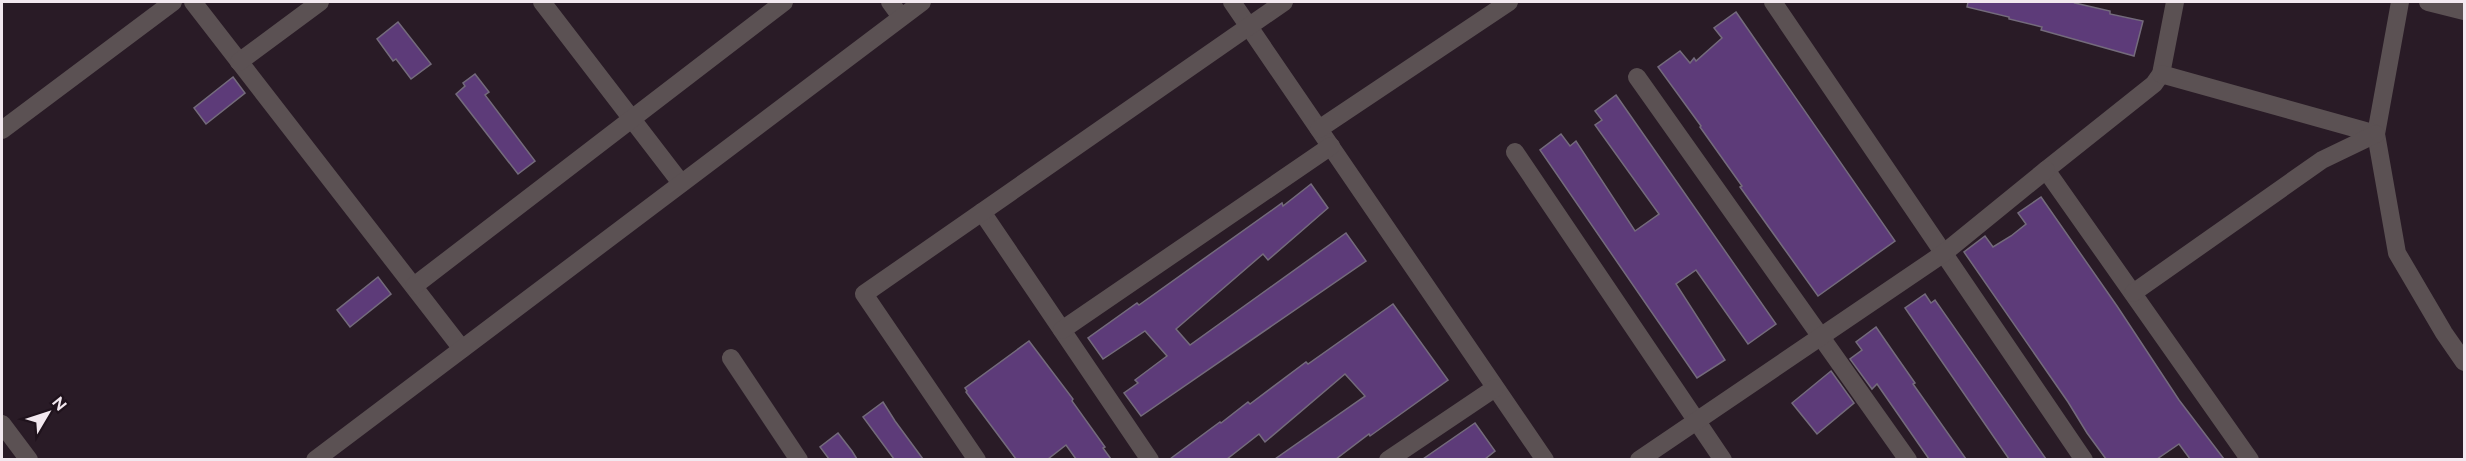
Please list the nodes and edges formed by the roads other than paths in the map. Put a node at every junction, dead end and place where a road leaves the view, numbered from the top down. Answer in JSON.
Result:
{"nodes":[{"id":1,"x":172,"y":2,"type":"edge"},
{"id":2,"x":193,"y":2,"type":"edge"},
{"id":3,"x":320,"y":2,"type":"edge"},
{"id":4,"x":542,"y":2,"type":"edge"},
{"id":5,"x":784,"y":2,"type":"edge"},
{"id":6,"x":890,"y":2,"type":"edge"},
{"id":7,"x":922,"y":2,"type":"edge"},
{"id":8,"x":1232,"y":2,"type":"edge"},
{"id":9,"x":1284,"y":2,"type":"edge"},
{"id":10,"x":1509,"y":2,"type":"edge"},
{"id":11,"x":1773,"y":2,"type":"edge"},
{"id":12,"x":2175,"y":2,"type":"edge"},
{"id":13,"x":2400,"y":2,"type":"edge"},
{"id":14,"x":2428,"y":2,"type":"edge"},
{"id":15,"x":2464,"y":11,"type":"edge"},
{"id":16,"x":901,"y":18,"type":"junction"},
{"id":17,"x":1249,"y":26,"type":"junction"},
{"id":18,"x":239,"y":62,"type":"junction"},
{"id":19,"x":2161,"y":74,"type":"junction"},
{"id":20,"x":1637,"y":77,"type":"dead end"},
{"id":21,"x":632,"y":119,"type":"junction"},
{"id":22,"x":1318,"y":129,"type":"junction"},
{"id":23,"x":2,"y":130,"type":"edge"},
{"id":24,"x":2376,"y":134,"type":"junction"},
{"id":25,"x":1330,"y":146,"type":"junction"},
{"id":26,"x":1515,"y":152,"type":"dead end"},
{"id":27,"x":2046,"y":170,"type":"junction"},
{"id":28,"x":681,"y":183,"type":"junction"},
{"id":29,"x":982,"y":212,"type":"junction"},
{"id":30,"x":1944,"y":252,"type":"junction"},
{"id":31,"x":414,"y":286,"type":"junction"},
{"id":32,"x":2133,"y":293,"type":"junction"},
{"id":33,"x":1062,"y":330,"type":"junction"},
{"id":34,"x":1822,"y":336,"type":"junction"},
{"id":35,"x":462,"y":349,"type":"junction"},
{"id":36,"x":731,"y":358,"type":"dead end"},
{"id":37,"x":2464,"y":362,"type":"edge"},
{"id":38,"x":1495,"y":388,"type":"junction"},
{"id":39,"x":1698,"y":422,"type":"junction"},
{"id":40,"x":2,"y":424,"type":"edge"},
{"id":41,"x":29,"y":459,"type":"edge"},
{"id":42,"x":315,"y":459,"type":"edge"},
{"id":43,"x":799,"y":459,"type":"edge"},
{"id":44,"x":977,"y":459,"type":"edge"},
{"id":45,"x":1150,"y":459,"type":"edge"},
{"id":46,"x":1388,"y":459,"type":"edge"},
{"id":47,"x":1545,"y":459,"type":"edge"},
{"id":48,"x":1640,"y":459,"type":"edge"},
{"id":49,"x":1724,"y":459,"type":"edge"},
{"id":50,"x":1908,"y":459,"type":"edge"},
{"id":51,"x":2084,"y":459,"type":"edge"},
{"id":52,"x":2250,"y":459,"type":"edge"}],
"edges":[{"from":1,"to":23,"type":"street"},
{"from":2,"to":18,"type":"street"},
{"from":3,"to":18,"type":"street"},
{"from":4,"to":21,"type":"street"},
{"from":5,"to":21,"type":"street"},
{"from":6,"to":16,"type":"street"},
{"from":7,"to":16,"type":"street"},
{"from":8,"to":17,"type":"street"},
{"from":9,"to":17,"type":"street"},
{"from":10,"to":22,"type":"street"},
{"from":11,"to":30,"type":"street"},
{"from":12,"to":19,"type":"street"},
{"from":13,"to":24,"type":"street"},
{"from":14,"to":15,"type":"street"},
{"from":16,"to":28,"type":"street"},
{"from":17,"to":22,"type":"street"},
{"from":17,"to":29,"type":"street"},
{"from":18,"to":31,"type":"street"},
{"from":19,"to":24,"type":"street"},
{"from":19,"to":27,"type":"street"},
{"from":20,"to":34,"type":"street"},
{"from":21,"to":28,"type":"street"},
{"from":21,"to":31,"type":"street"},
{"from":22,"to":25,"type":"street"},
{"from":24,"to":32,"type":"street"},
{"from":24,"to":37,"type":"street"},
{"from":25,"to":33,"type":"street"},
{"from":25,"to":38,"type":"street"},
{"from":26,"to":39,"type":"street"},
{"from":27,"to":30,"type":"street"},
{"from":27,"to":32,"type":"street"},
{"from":28,"to":35,"type":"street"},
{"from":29,"to":33,"type":"street"},
{"from":29,"to":44,"type":"street"},
{"from":30,"to":34,"type":"street"},
{"from":30,"to":51,"type":"street"},
{"from":31,"to":35,"type":"street"},
{"from":32,"to":52,"type":"street"},
{"from":33,"to":45,"type":"street"},
{"from":34,"to":39,"type":"street"},
{"from":34,"to":50,"type":"street"},
{"from":35,"to":42,"type":"street"},
{"from":36,"to":43,"type":"street"},
{"from":38,"to":46,"type":"street"},
{"from":38,"to":47,"type":"street"},
{"from":39,"to":48,"type":"street"},
{"from":39,"to":49,"type":"street"},
{"from":40,"to":41,"type":"street"}]}
